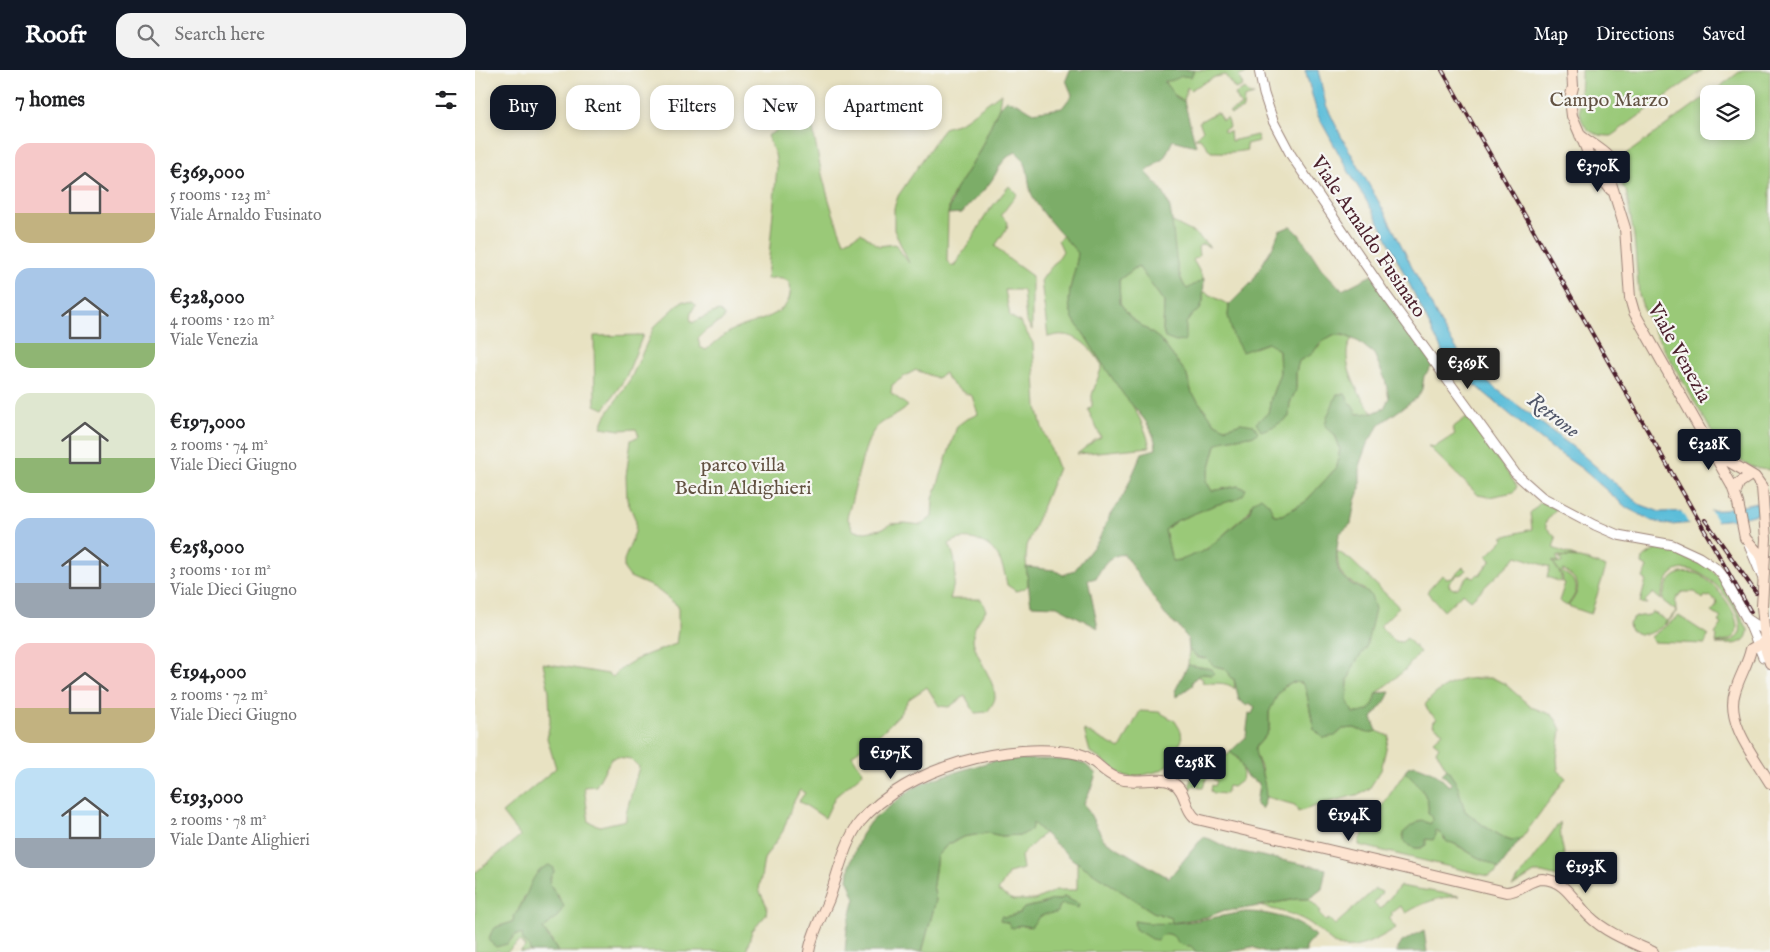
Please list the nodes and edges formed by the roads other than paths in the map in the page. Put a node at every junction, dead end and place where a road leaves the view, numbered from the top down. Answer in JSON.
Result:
{"nodes":[{"id":1,"x":1259,"y":70,"type":"edge"},
{"id":2,"x":1572,"y":70,"type":"edge"},
{"id":3,"x":1580,"y":135,"type":"junction"},
{"id":4,"x":1601,"y":150,"type":"junction"},
{"id":5,"x":1589,"y":160,"type":"junction"},
{"id":6,"x":1608,"y":165,"type":"junction"},
{"id":7,"x":1595,"y":169,"type":"junction"},
{"id":8,"x":1619,"y":204,"type":"junction"},
{"id":9,"x":1705,"y":436,"type":"junction"},
{"id":10,"x":1752,"y":476,"type":"junction"},
{"id":11,"x":1737,"y":499,"type":"junction"},
{"id":12,"x":1764,"y":521,"type":"junction"},
{"id":13,"x":1746,"y":540,"type":"junction"},
{"id":14,"x":1764,"y":578,"type":"junction"},
{"id":15,"x":1766,"y":610,"type":"edge"},
{"id":16,"x":1749,"y":619,"type":"junction"},
{"id":17,"x":1767,"y":631,"type":"edge"},
{"id":18,"x":1764,"y":643,"type":"edge"},
{"id":19,"x":1749,"y":659,"type":"junction"},
{"id":20,"x":1767,"y":660,"type":"edge"},
{"id":21,"x":1770,"y":667,"type":"edge"},
{"id":22,"x":1770,"y":783,"type":"edge"},
{"id":23,"x":809,"y":952,"type":"edge"},
{"id":24,"x":1653,"y":952,"type":"edge"}],
"edges":[{"from":1,"to":16,"type":"street","name":"Viale Arnaldo Fusinato"},
{"from":2,"to":3,"type":"main road"},
{"from":3,"to":4,"type":"main road"},
{"from":3,"to":5,"type":"main road"},
{"from":4,"to":5,"type":"main road"},
{"from":4,"to":6,"type":"main road"},
{"from":5,"to":7,"type":"main road"},
{"from":6,"to":7,"type":"main road"},
{"from":6,"to":8,"type":"main road"},
{"from":7,"to":8,"type":"main road"},
{"from":8,"to":9,"type":"main road","name":"Viale Venezia"},
{"from":9,"to":10,"type":"main road","name":"Viale Venezia"},
{"from":9,"to":11,"type":"main road","name":"Viale Venezia"},
{"from":10,"to":11,"type":"main road"},
{"from":10,"to":12,"type":"main road"},
{"from":11,"to":13,"type":"main road","name":"Viale Venezia"},
{"from":12,"to":13,"type":"main road"},
{"from":12,"to":14,"type":"main road"},
{"from":13,"to":14,"type":"main road"},
{"from":14,"to":15,"type":"main road"},
{"from":15,"to":16,"type":"street"},
{"from":15,"to":17,"type":"main road"},
{"from":16,"to":17,"type":"street","name":"Viale Arnaldo Fusinato"},
{"from":16,"to":18,"type":"street","name":"Viale Arnaldo Fusinato"},
{"from":17,"to":18,"type":"main road"},
{"from":18,"to":19,"type":"main road"},
{"from":18,"to":20,"type":"main road"},
{"from":19,"to":20,"type":"main road"},
{"from":19,"to":22,"type":"main road"},
{"from":20,"to":21,"type":"main road"},
{"from":23,"to":24,"type":"main road"}]}
